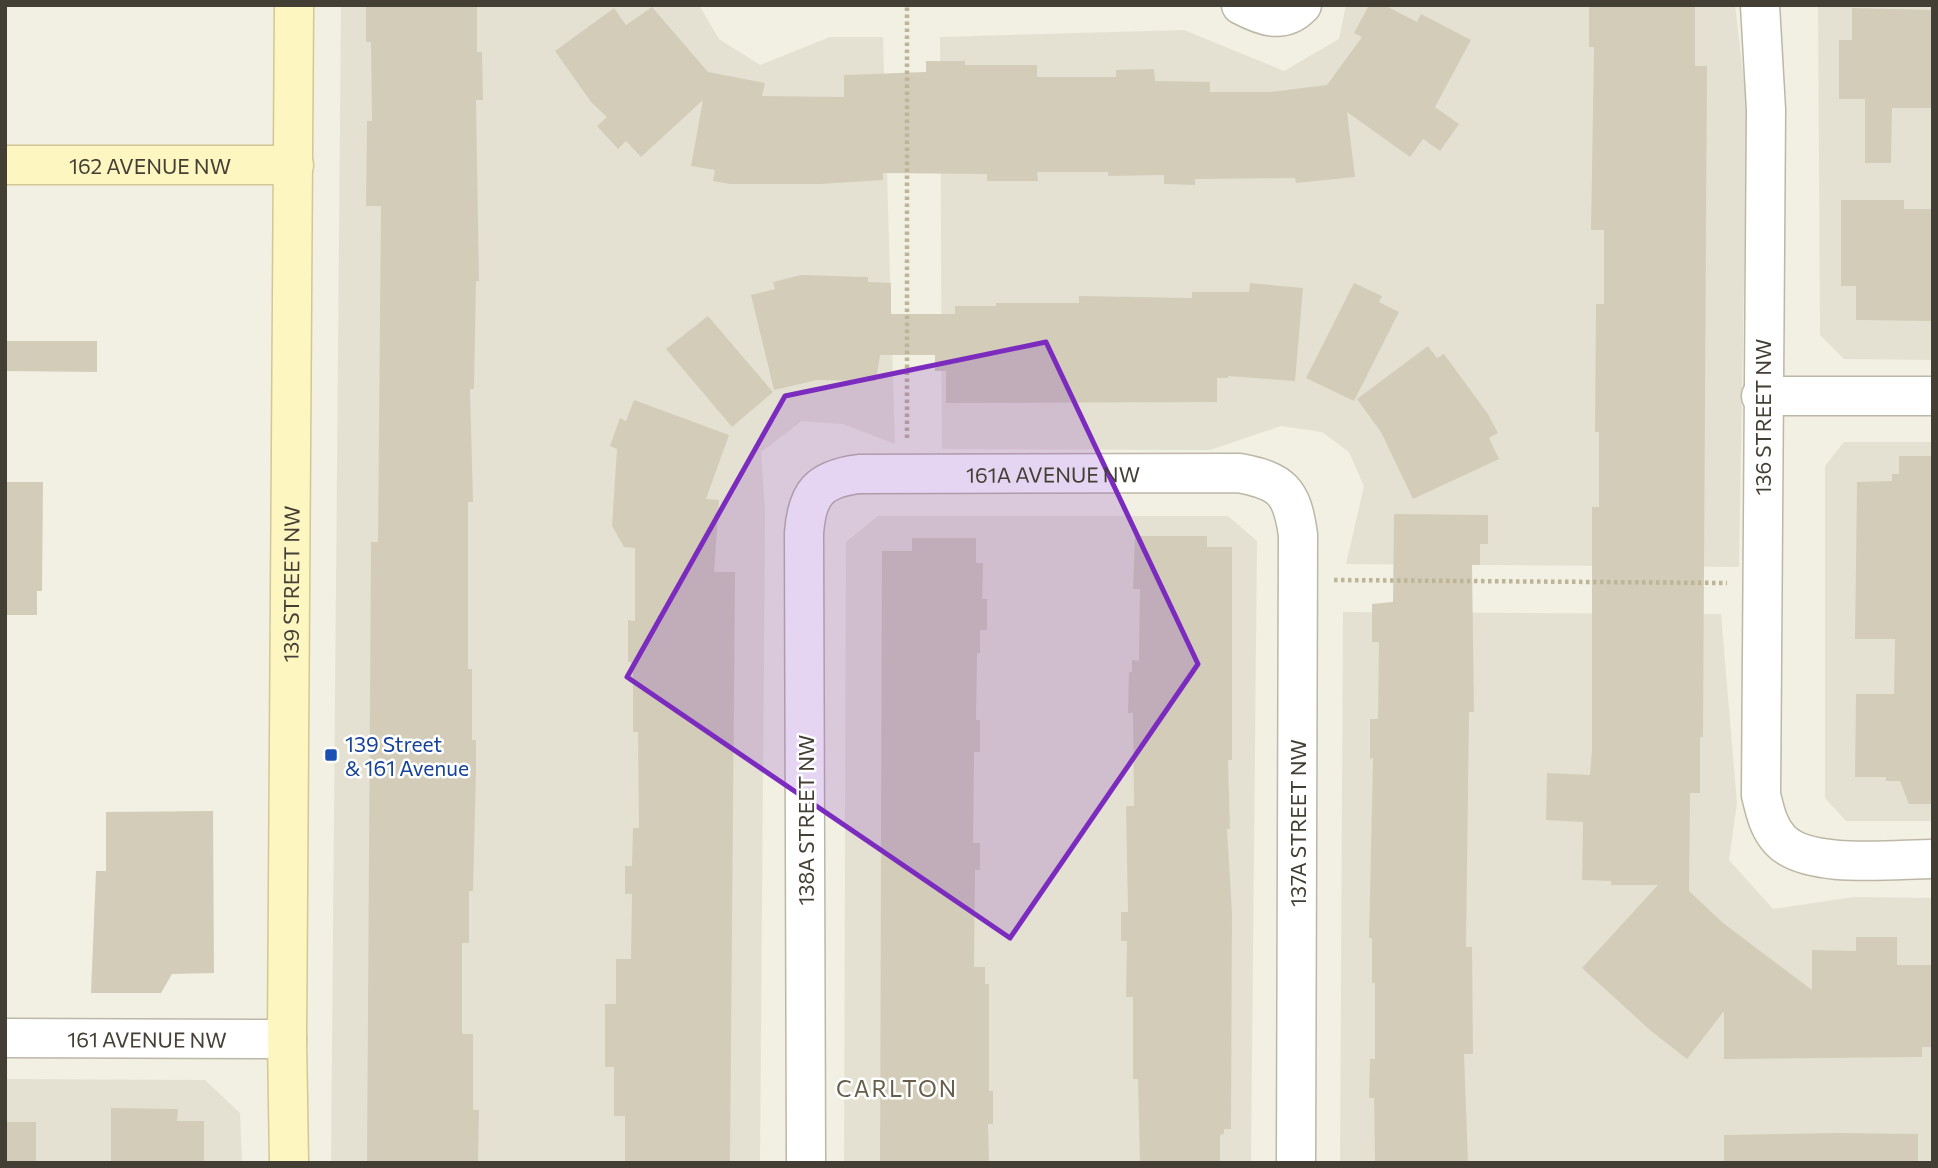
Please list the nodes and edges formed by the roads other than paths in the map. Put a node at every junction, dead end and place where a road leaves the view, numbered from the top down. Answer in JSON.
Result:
{"nodes":[{"id":1,"x":294,"y":5,"type":"edge"},
{"id":2,"x":1241,"y":5,"type":"edge"},
{"id":3,"x":1302,"y":5,"type":"edge"},
{"id":4,"x":1760,"y":5,"type":"edge"},
{"id":5,"x":5,"y":165,"type":"edge"},
{"id":6,"x":294,"y":165,"type":"junction"},
{"id":7,"x":1761,"y":396,"type":"junction"},
{"id":8,"x":1933,"y":396,"type":"edge"},
{"id":9,"x":823,"y":483,"type":"joint"},
{"id":10,"x":1281,"y":487,"type":"joint"},
{"id":11,"x":1933,"y":859,"type":"edge"},
{"id":12,"x":5,"y":1038,"type":"edge"},
{"id":13,"x":288,"y":1039,"type":"junction"},
{"id":14,"x":289,"y":1163,"type":"edge"},
{"id":15,"x":806,"y":1163,"type":"edge"},
{"id":16,"x":1296,"y":1163,"type":"edge"}],
"edges":[{"from":1,"to":6,"type":"street","name":"139 STREET NW"},
{"from":2,"to":3,"type":"street"},
{"from":4,"to":7,"type":"street","name":"136 STREET NW"},
{"from":5,"to":6,"type":"street","name":"162 AVENUE NW"},
{"from":6,"to":13,"type":"street","name":"139 STREET NW"},
{"from":7,"to":8,"type":"street"},
{"from":7,"to":11,"type":"street","name":"136 STREET NW"},
{"from":9,"to":10,"type":"street","name":"161A AVENUE NW"},
{"from":9,"to":15,"type":"street","name":"138A STREET NW"},
{"from":10,"to":16,"type":"street","name":"137A STREET NW"},
{"from":12,"to":13,"type":"street","name":"161 AVENUE NW"},
{"from":13,"to":14,"type":"street","name":"139 STREET NW"}]}
